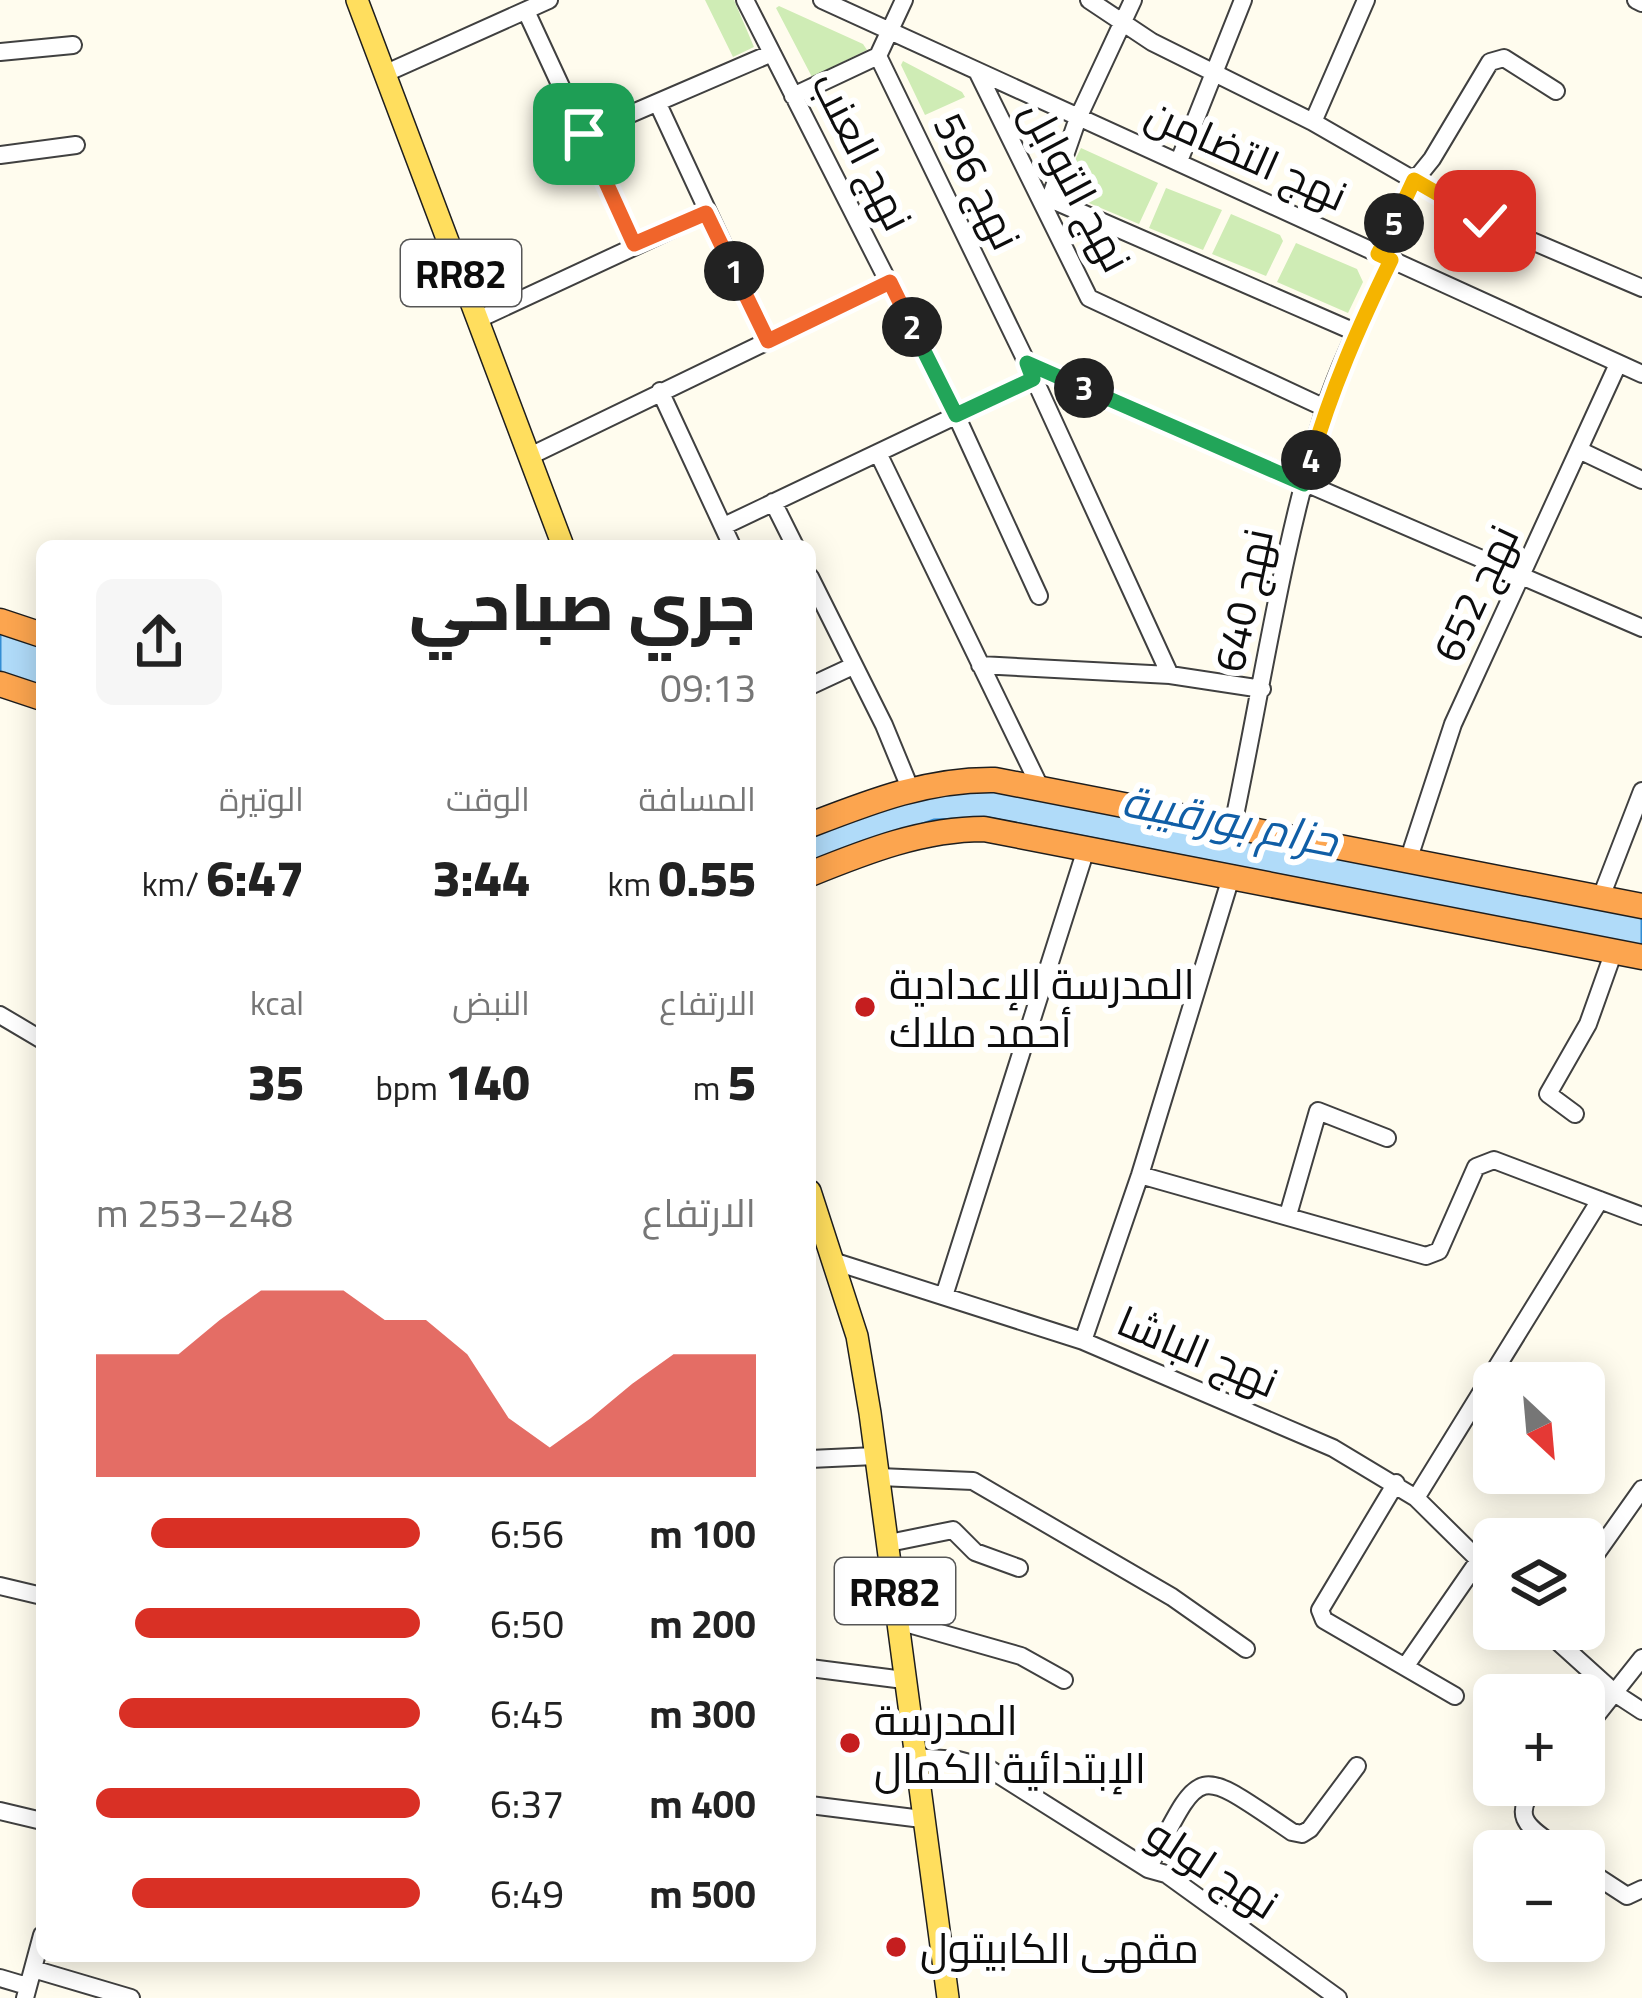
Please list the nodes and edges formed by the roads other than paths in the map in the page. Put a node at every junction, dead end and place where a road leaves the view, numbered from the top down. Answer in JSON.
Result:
{"nodes":[{"id":1,"x":358,"y":0,"type":"edge"},
{"id":2,"x":549,"y":0,"type":"edge"},
{"id":3,"x":745,"y":0,"type":"edge"},
{"id":4,"x":822,"y":0,"type":"edge"},
{"id":5,"x":904,"y":0,"type":"edge"},
{"id":6,"x":1089,"y":0,"type":"edge"},
{"id":7,"x":1133,"y":0,"type":"edge"},
{"id":8,"x":1243,"y":0,"type":"edge"},
{"id":9,"x":1366,"y":0,"type":"edge"},
{"id":10,"x":526,"y":10,"type":"junction"},
{"id":11,"x":1123,"y":20,"type":"junction"},
{"id":12,"x":890,"y":30,"type":"junction"},
{"id":13,"x":73,"y":45,"type":"dead end"},
{"id":14,"x":0,"y":52,"type":"edge"},
{"id":15,"x":772,"y":53,"type":"junction"},
{"id":16,"x":878,"y":56,"type":"junction"},
{"id":17,"x":977,"y":71,"type":"junction"},
{"id":18,"x":384,"y":74,"type":"junction"},
{"id":19,"x":1214,"y":75,"type":"junction"},
{"id":20,"x":1556,"y":91,"type":"dead end"},
{"id":21,"x":793,"y":96,"type":"junction"},
{"id":22,"x":658,"y":104,"type":"junction"},
{"id":23,"x":1078,"y":118,"type":"junction"},
{"id":24,"x":1313,"y":122,"type":"junction"},
{"id":25,"x":584,"y":134,"type":"junction"},
{"id":26,"x":76,"y":145,"type":"dead end"},
{"id":27,"x":0,"y":155,"type":"edge"},
{"id":28,"x":1179,"y":161,"type":"junction"},
{"id":29,"x":1414,"y":180,"type":"junction"},
{"id":30,"x":1047,"y":207,"type":"junction"},
{"id":31,"x":706,"y":213,"type":"junction"},
{"id":32,"x":634,"y":244,"type":"junction"},
{"id":33,"x":1385,"y":257,"type":"junction"},
{"id":34,"x":890,"y":282,"type":"junction"},
{"id":35,"x":1642,"y":288,"type":"edge"},
{"id":36,"x":479,"y":319,"type":"junction"},
{"id":37,"x":1355,"y":332,"type":"junction"},
{"id":38,"x":768,"y":341,"type":"junction"},
{"id":39,"x":1618,"y":364,"type":"junction"},
{"id":40,"x":1030,"y":371,"type":"junction"},
{"id":41,"x":1642,"y":374,"type":"edge"},
{"id":42,"x":660,"y":391,"type":"junction"},
{"id":43,"x":1325,"y":408,"type":"junction"},
{"id":44,"x":956,"y":415,"type":"junction"},
{"id":45,"x":1579,"y":450,"type":"junction"},
{"id":46,"x":878,"y":453,"type":"junction"},
{"id":47,"x":528,"y":457,"type":"junction"},
{"id":48,"x":1642,"y":479,"type":"edge"},
{"id":49,"x":1304,"y":484,"type":"junction"},
{"id":50,"x":773,"y":502,"type":"junction"},
{"id":51,"x":724,"y":526,"type":"junction"},
{"id":52,"x":561,"y":540,"type":"edge"},
{"id":53,"x":730,"y":540,"type":"edge"},
{"id":54,"x":792,"y":540,"type":"edge"},
{"id":55,"x":1524,"y":574,"type":"junction"},
{"id":56,"x":816,"y":589,"type":"edge"},
{"id":57,"x":1040,"y":596,"type":"dead end"},
{"id":58,"x":0,"y":621,"type":"edge"},
{"id":59,"x":1642,"y":628,"type":"edge"},
{"id":60,"x":36,"y":633,"type":"edge"},
{"id":61,"x":980,"y":665,"type":"junction"},
{"id":62,"x":853,"y":666,"type":"junction"},
{"id":63,"x":1169,"y":675,"type":"junction"},
{"id":64,"x":816,"y":683,"type":"edge"},
{"id":65,"x":0,"y":684,"type":"edge"},
{"id":66,"x":1262,"y":689,"type":"junction"},
{"id":67,"x":36,"y":696,"type":"edge"},
{"id":68,"x":1040,"y":787,"type":"junction"},
{"id":69,"x":910,"y":788,"type":"junction"},
{"id":70,"x":1642,"y":791,"type":"edge"},
{"id":71,"x":816,"y":823,"type":"edge"},
{"id":72,"x":1233,"y":825,"type":"junction"},
{"id":73,"x":1087,"y":846,"type":"junction"},
{"id":74,"x":1408,"y":858,"type":"junction"},
{"id":75,"x":816,"y":872,"type":"edge"},
{"id":76,"x":1232,"y":874,"type":"junction"},
{"id":77,"x":1600,"y":897,"type":"junction"},
{"id":78,"x":1642,"y":906,"type":"edge"},
{"id":79,"x":1614,"y":951,"type":"junction"},
{"id":80,"x":1642,"y":957,"type":"edge"},
{"id":81,"x":0,"y":1015,"type":"edge"},
{"id":82,"x":36,"y":1036,"type":"edge"},
{"id":83,"x":1575,"y":1114,"type":"dead end"},
{"id":84,"x":1387,"y":1138,"type":"dead end"},
{"id":85,"x":1140,"y":1175,"type":"junction"},
{"id":86,"x":1600,"y":1200,"type":"junction"},
{"id":87,"x":1288,"y":1215,"type":"junction"},
{"id":88,"x":1642,"y":1216,"type":"edge"},
{"id":89,"x":818,"y":1233,"type":"edge"},
{"id":90,"x":836,"y":1262,"type":"junction"},
{"id":91,"x":944,"y":1296,"type":"junction"},
{"id":92,"x":1083,"y":1341,"type":"junction"},
{"id":93,"x":816,"y":1461,"type":"edge"},
{"id":94,"x":877,"y":1466,"type":"junction"},
{"id":95,"x":1396,"y":1483,"type":"junction"},
{"id":96,"x":1642,"y":1489,"type":"edge"},
{"id":97,"x":1417,"y":1498,"type":"junction"},
{"id":98,"x":1605,"y":1541,"type":"edge"},
{"id":99,"x":889,"y":1544,"type":"junction"},
{"id":100,"x":1473,"y":1554,"type":"edge"},
{"id":101,"x":1019,"y":1568,"type":"dead end"},
{"id":102,"x":1473,"y":1569,"type":"edge"},
{"id":103,"x":0,"y":1586,"type":"edge"},
{"id":104,"x":36,"y":1595,"type":"edge"},
{"id":105,"x":898,"y":1621,"type":"junction"},
{"id":106,"x":1246,"y":1649,"type":"dead end"},
{"id":107,"x":1567,"y":1650,"type":"edge"},
{"id":108,"x":1642,"y":1658,"type":"edge"},
{"id":109,"x":1407,"y":1664,"type":"junction"},
{"id":110,"x":816,"y":1669,"type":"edge"},
{"id":111,"x":904,"y":1680,"type":"junction"},
{"id":112,"x":1064,"y":1680,"type":"dead end"},
{"id":113,"x":1616,"y":1694,"type":"junction"},
{"id":114,"x":1455,"y":1696,"type":"dead end"},
{"id":115,"x":1605,"y":1707,"type":"edge"},
{"id":116,"x":1642,"y":1711,"type":"edge"},
{"id":117,"x":914,"y":1756,"type":"junction"},
{"id":118,"x":1357,"y":1766,"type":"dead end"},
{"id":119,"x":816,"y":1806,"type":"edge"},
{"id":120,"x":0,"y":1811,"type":"edge"},
{"id":121,"x":922,"y":1819,"type":"junction"},
{"id":122,"x":36,"y":1820,"type":"edge"},
{"id":123,"x":1148,"y":1869,"type":"junction"},
{"id":124,"x":1605,"y":1884,"type":"edge"},
{"id":125,"x":1642,"y":1889,"type":"edge"},
{"id":126,"x":0,"y":1978,"type":"edge"},
{"id":127,"x":28,"y":1984,"type":"edge"},
{"id":128,"x":130,"y":1998,"type":"edge"},
{"id":129,"x":948,"y":1998,"type":"edge"},
{"id":130,"x":1338,"y":1998,"type":"edge"}],
"edges":[{"from":1,"to":18,"type":"main road","number":"RR82"},
{"from":2,"to":10,"type":"street"},
{"from":3,"to":15,"type":"street","name":"نهج العنب"},
{"from":4,"to":12,"type":"street","name":"نهج التضامن"},
{"from":5,"to":12,"type":"street"},
{"from":6,"to":11,"type":"street"},
{"from":7,"to":11,"type":"street"},
{"from":8,"to":19,"type":"street"},
{"from":9,"to":24,"type":"street"},
{"from":10,"to":18,"type":"street"},
{"from":10,"to":25,"type":"street"},
{"from":11,"to":19,"type":"street"},
{"from":11,"to":23,"type":"street"},
{"from":12,"to":16,"type":"street"},
{"from":12,"to":17,"type":"street","name":"نهج التضامن"},
{"from":13,"to":14,"type":"street"},
{"from":15,"to":21,"type":"street","name":"نهج العنب"},
{"from":15,"to":22,"type":"street"},
{"from":16,"to":21,"type":"street"},
{"from":16,"to":40,"type":"street","name":"نهج 596"},
{"from":17,"to":23,"type":"street","name":"نهج التضامن"},
{"from":17,"to":30,"type":"street","name":"نهج التوابل"},
{"from":18,"to":36,"type":"main road","number":"RR82"},
{"from":19,"to":24,"type":"street"},
{"from":19,"to":28,"type":"street"},
{"from":20,"to":29,"type":"street","name":"نهج 640"},
{"from":21,"to":34,"type":"street","name":"نهج العنب"},
{"from":22,"to":25,"type":"street"},
{"from":22,"to":31,"type":"street"},
{"from":23,"to":28,"type":"street","name":"نهج التضامن"},
{"from":23,"to":30,"type":"street"},
{"from":24,"to":29,"type":"street"},
{"from":25,"to":32,"type":"street"},
{"from":26,"to":27,"type":"street"},
{"from":28,"to":33,"type":"street","name":"نهج التضامن"},
{"from":29,"to":33,"type":"street","name":"نهج 640"},
{"from":29,"to":35,"type":"street"},
{"from":30,"to":37,"type":"street"},
{"from":30,"to":43,"type":"street","name":"نهج التوابل"},
{"from":31,"to":32,"type":"street"},
{"from":31,"to":38,"type":"street"},
{"from":32,"to":36,"type":"street"},
{"from":33,"to":37,"type":"street","name":"نهج 640"},
{"from":33,"to":39,"type":"street","name":"نهج التضامن"},
{"from":34,"to":38,"type":"street"},
{"from":34,"to":44,"type":"street","name":"نهج العنب"},
{"from":36,"to":47,"type":"main road","number":"RR82"},
{"from":37,"to":43,"type":"street","name":"نهج 640"},
{"from":38,"to":42,"type":"street"},
{"from":39,"to":41,"type":"street","name":"نهج التضامن"},
{"from":39,"to":45,"type":"street","name":"نهج 652"},
{"from":40,"to":44,"type":"street"},
{"from":40,"to":49,"type":"street"},
{"from":40,"to":63,"type":"street","name":"نهج 596"},
{"from":42,"to":47,"type":"street"},
{"from":42,"to":51,"type":"street"},
{"from":43,"to":49,"type":"street","name":"نهج 640"},
{"from":44,"to":46,"type":"street"},
{"from":44,"to":57,"type":"street","name":"نهج العنب"},
{"from":45,"to":48,"type":"street"},
{"from":45,"to":55,"type":"street","name":"نهج 652"},
{"from":46,"to":50,"type":"street"},
{"from":46,"to":61,"type":"street"},
{"from":47,"to":52,"type":"main road","number":"RR82"},
{"from":49,"to":55,"type":"street"},
{"from":49,"to":66,"type":"street","name":"نهج 640"},
{"from":50,"to":51,"type":"street"},
{"from":50,"to":54,"type":"street"},
{"from":51,"to":53,"type":"street"},
{"from":55,"to":59,"type":"street"},
{"from":55,"to":74,"type":"street","name":"نهج 652"},
{"from":56,"to":62,"type":"street"},
{"from":58,"to":60,"type":"highway"},
{"from":61,"to":63,"type":"street"},
{"from":61,"to":68,"type":"street"},
{"from":62,"to":64,"type":"street"},
{"from":62,"to":69,"type":"street"},
{"from":63,"to":66,"type":"street"},
{"from":65,"to":67,"type":"highway"},
{"from":66,"to":72,"type":"street","name":"نهج 640"},
{"from":68,"to":69,"type":"highway"},
{"from":68,"to":72,"type":"highway"},
{"from":69,"to":71,"type":"highway"},
{"from":70,"to":77,"type":"street"},
{"from":72,"to":74,"type":"highway"},
{"from":73,"to":75,"type":"highway"},
{"from":73,"to":76,"type":"highway"},
{"from":73,"to":91,"type":"street"},
{"from":74,"to":77,"type":"highway"},
{"from":76,"to":79,"type":"highway"},
{"from":76,"to":85,"type":"street"},
{"from":77,"to":78,"type":"highway"},
{"from":79,"to":80,"type":"highway"},
{"from":79,"to":83,"type":"street"},
{"from":81,"to":82,"type":"street"},
{"from":84,"to":87,"type":"street"},
{"from":85,"to":87,"type":"street"},
{"from":85,"to":92,"type":"street"},
{"from":86,"to":87,"type":"street"},
{"from":86,"to":88,"type":"street"},
{"from":86,"to":97,"type":"street"},
{"from":89,"to":90,"type":"main road","number":"RR82"},
{"from":90,"to":91,"type":"street","name":"نهج الباشا"},
{"from":90,"to":94,"type":"main road","number":"RR82"},
{"from":91,"to":92,"type":"street","name":"نهج الباشا"},
{"from":92,"to":95,"type":"street","name":"نهج الباشا"},
{"from":93,"to":94,"type":"street"},
{"from":94,"to":99,"type":"main road","number":"RR82"},
{"from":94,"to":106,"type":"street"},
{"from":95,"to":97,"type":"street","name":"نهج الباشا"},
{"from":95,"to":109,"type":"street"},
{"from":96,"to":98,"type":"street"},
{"from":97,"to":100,"type":"street","name":"نهج الباشا"},
{"from":99,"to":101,"type":"street"},
{"from":99,"to":105,"type":"main road","number":"RR82"},
{"from":102,"to":109,"type":"street"},
{"from":103,"to":104,"type":"street"},
{"from":105,"to":111,"type":"main road","number":"RR82"},
{"from":105,"to":112,"type":"street"},
{"from":107,"to":113,"type":"street"},
{"from":108,"to":113,"type":"street"},
{"from":109,"to":114,"type":"street"},
{"from":110,"to":111,"type":"street"},
{"from":111,"to":117,"type":"main road","number":"RR82"},
{"from":113,"to":115,"type":"street"},
{"from":113,"to":116,"type":"street"},
{"from":117,"to":121,"type":"main road","number":"RR82"},
{"from":117,"to":123,"type":"street","name":"نهج لولو"},
{"from":118,"to":123,"type":"street"},
{"from":119,"to":121,"type":"street"},
{"from":120,"to":122,"type":"street"},
{"from":121,"to":129,"type":"main road","number":"RR82"},
{"from":123,"to":130,"type":"street","name":"نهج لولو"},
{"from":124,"to":125,"type":"street"},
{"from":126,"to":127,"type":"street"},
{"from":127,"to":128,"type":"street"}]}
